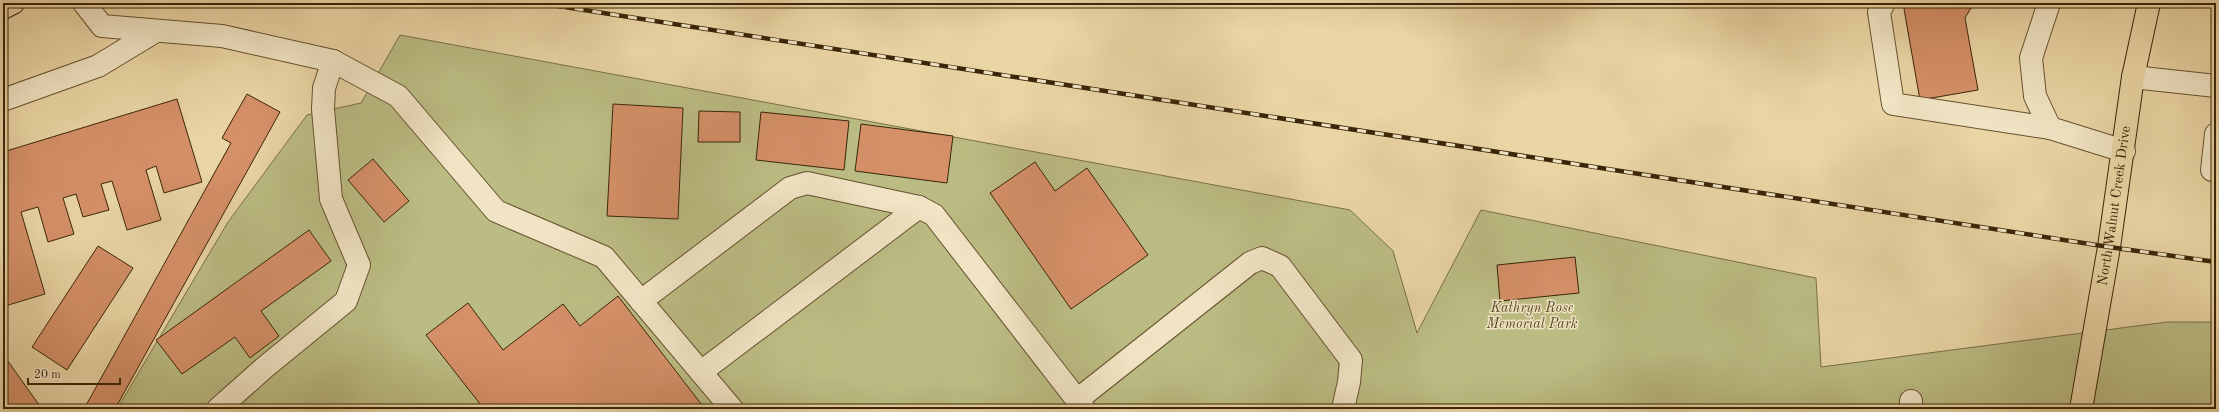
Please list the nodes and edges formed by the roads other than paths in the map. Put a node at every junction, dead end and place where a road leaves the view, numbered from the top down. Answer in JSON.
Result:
{"nodes":[{"id":1,"x":13,"y":3,"type":"edge"},
{"id":2,"x":84,"y":3,"type":"edge"},
{"id":3,"x":1884,"y":3,"type":"edge"},
{"id":4,"x":2049,"y":3,"type":"edge"},
{"id":5,"x":2149,"y":3,"type":"edge"},
{"id":6,"x":3,"y":8,"type":"edge"},
{"id":7,"x":156,"y":31,"type":"junction"},
{"id":8,"x":333,"y":61,"type":"junction"},
{"id":9,"x":2133,"y":77,"type":"junction"},
{"id":10,"x":2216,"y":86,"type":"edge"},
{"id":11,"x":3,"y":100,"type":"edge"},
{"id":12,"x":2050,"y":128,"type":"junction"},
{"id":13,"x":2216,"y":134,"type":"edge"},
{"id":14,"x":2124,"y":151,"type":"junction"},
{"id":15,"x":2212,"y":170,"type":"dead end"},
{"id":16,"x":919,"y":208,"type":"junction"},
{"id":17,"x":641,"y":302,"type":"junction"},
{"id":18,"x":701,"y":372,"type":"junction"},
{"id":19,"x":1081,"y":404,"type":"edge"},
{"id":20,"x":218,"y":409,"type":"edge"},
{"id":21,"x":732,"y":409,"type":"edge"},
{"id":22,"x":1343,"y":409,"type":"edge"},
{"id":23,"x":2081,"y":409,"type":"edge"}],
"edges":[{"from":1,"to":6,"type":"main road"},
{"from":2,"to":7,"type":"lane"},
{"from":3,"to":12,"type":"lane"},
{"from":4,"to":12,"type":"lane"},
{"from":5,"to":9,"type":"main road","name":"North Walnut Creek Drive"},
{"from":7,"to":8,"type":"lane"},
{"from":7,"to":11,"type":"lane"},
{"from":8,"to":17,"type":"lane"},
{"from":8,"to":20,"type":"lane"},
{"from":9,"to":10,"type":"lane"},
{"from":9,"to":14,"type":"main road","name":"North Walnut Creek Drive"},
{"from":12,"to":14,"type":"lane"},
{"from":13,"to":15,"type":"lane"},
{"from":14,"to":23,"type":"main road","name":"North Walnut Creek Drive"},
{"from":16,"to":17,"type":"lane"},
{"from":16,"to":18,"type":"lane"},
{"from":16,"to":19,"type":"lane"},
{"from":17,"to":18,"type":"lane"},
{"from":18,"to":21,"type":"lane"},
{"from":19,"to":22,"type":"lane"}]}
